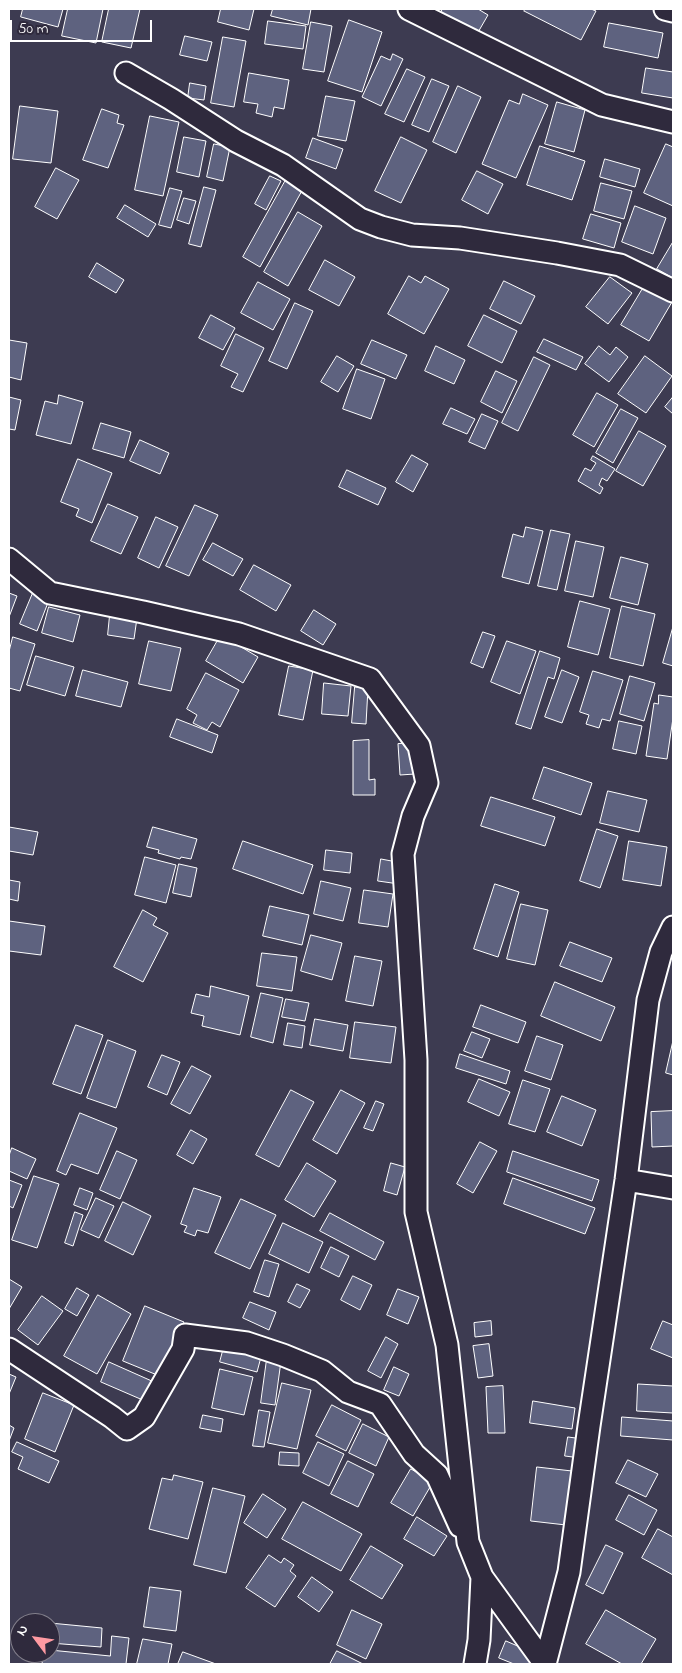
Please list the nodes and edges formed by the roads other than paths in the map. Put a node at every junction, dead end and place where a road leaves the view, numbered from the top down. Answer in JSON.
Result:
{"nodes":[{"id":1,"x":409,"y":9,"type":"edge"},
{"id":2,"x":665,"y":9,"type":"edge"},
{"id":3,"x":673,"y":11,"type":"edge"},
{"id":4,"x":126,"y":73,"type":"dead end"},
{"id":5,"x":673,"y":122,"type":"edge"},
{"id":6,"x":673,"y":291,"type":"edge"},
{"id":7,"x":9,"y":559,"type":"edge"},
{"id":8,"x":673,"y":927,"type":"edge"},
{"id":9,"x":626,"y":1180,"type":"junction"},
{"id":10,"x":673,"y":1188,"type":"edge"},
{"id":11,"x":9,"y":1349,"type":"edge"},
{"id":12,"x":460,"y":1472,"type":"junction"},
{"id":13,"x":437,"y":1476,"type":"junction"},
{"id":14,"x":468,"y":1542,"type":"junction"},
{"id":15,"x":482,"y":1577,"type":"junction"},
{"id":16,"x":475,"y":1664,"type":"edge"},
{"id":17,"x":545,"y":1664,"type":"edge"}],
"edges":[{"from":1,"to":5,"type":"street"},
{"from":2,"to":3,"type":"street"},
{"from":4,"to":6,"type":"street"},
{"from":7,"to":12,"type":"street"},
{"from":8,"to":9,"type":"street"},
{"from":9,"to":10,"type":"street"},
{"from":9,"to":17,"type":"street"},
{"from":11,"to":13,"type":"street"},
{"from":12,"to":13,"type":"street"},
{"from":12,"to":14,"type":"street"},
{"from":13,"to":14,"type":"street"},
{"from":14,"to":15,"type":"street"},
{"from":15,"to":16,"type":"street"},
{"from":15,"to":17,"type":"street"}]}
